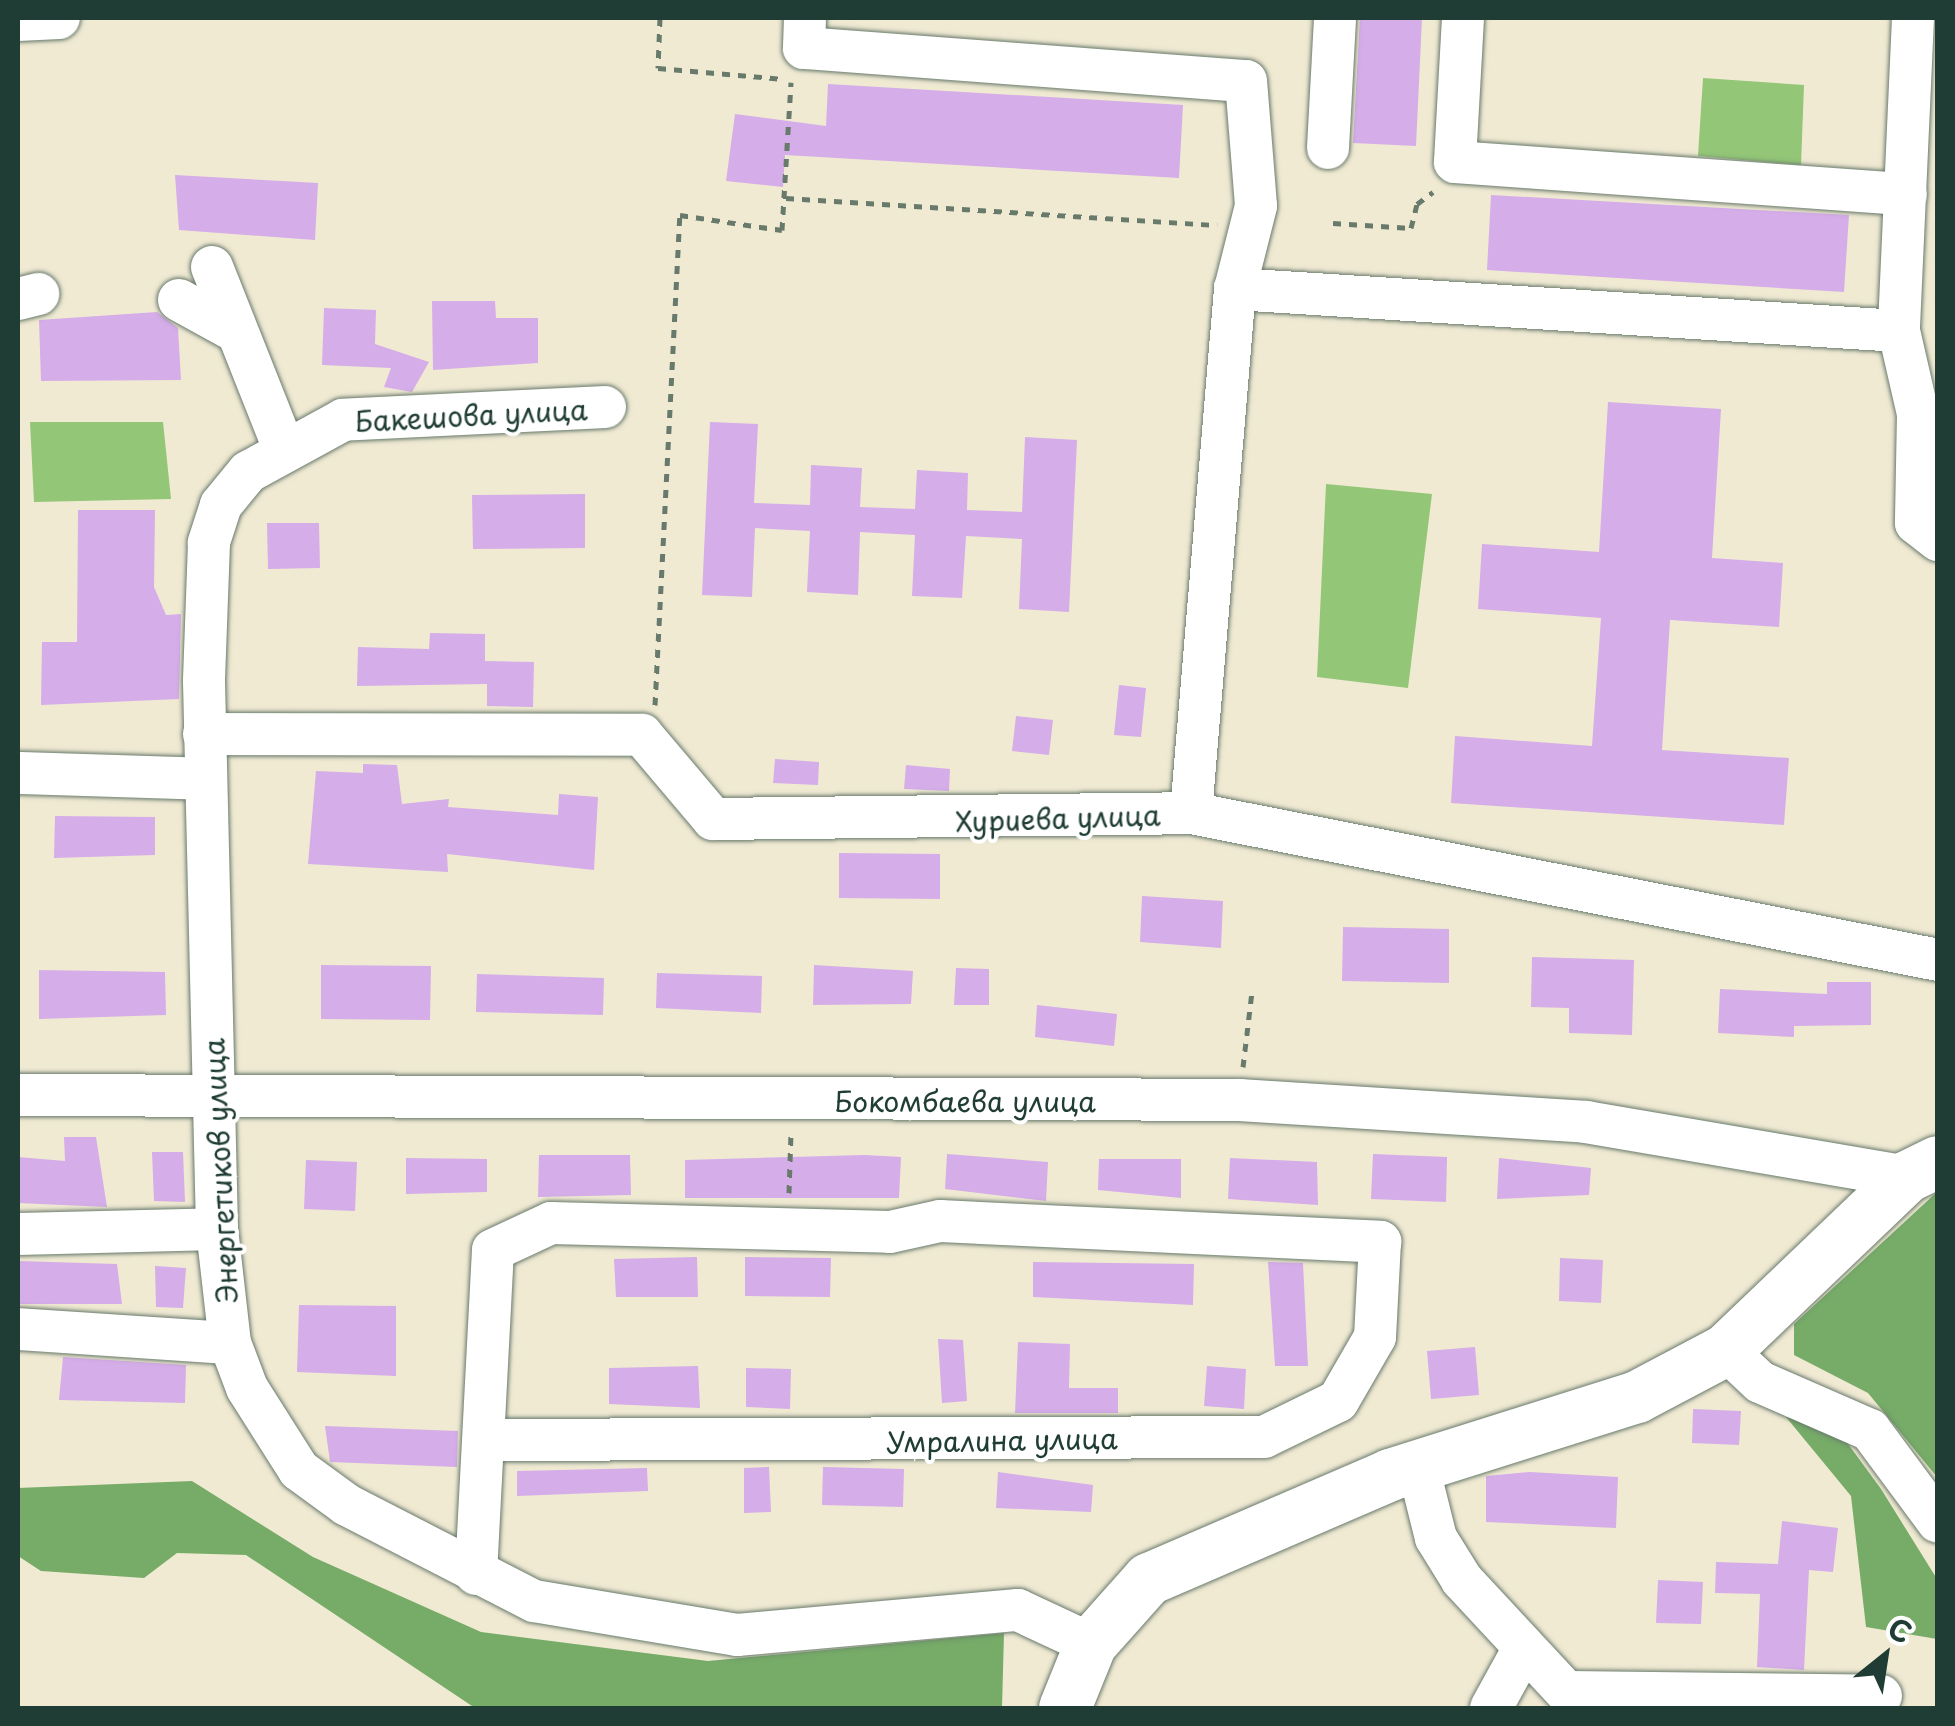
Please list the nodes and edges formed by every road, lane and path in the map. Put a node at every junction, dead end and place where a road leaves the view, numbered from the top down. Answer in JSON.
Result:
{"nodes":[{"id":1,"x":59,"y":18,"type":"edge"},
{"id":2,"x":660,"y":18,"type":"edge"},
{"id":3,"x":1335,"y":18,"type":"edge"},
{"id":4,"x":1463,"y":18,"type":"edge"},
{"id":5,"x":1913,"y":18,"type":"edge"},
{"id":6,"x":18,"y":20,"type":"edge"},
{"id":7,"x":800,"y":48,"type":"edge"},
{"id":8,"x":1328,"y":148,"type":"dead end"},
{"id":9,"x":1455,"y":162,"type":"junction"},
{"id":10,"x":1906,"y":194,"type":"junction"},
{"id":11,"x":786,"y":198,"type":"junction"},
{"id":12,"x":1333,"y":224,"type":"dead end"},
{"id":13,"x":1250,"y":232,"type":"junction"},
{"id":14,"x":212,"y":267,"type":"dead end"},
{"id":15,"x":1235,"y":290,"type":"junction"},
{"id":16,"x":179,"y":300,"type":"dead end"},
{"id":17,"x":1900,"y":331,"type":"junction"},
{"id":18,"x":251,"y":334,"type":"junction"},
{"id":19,"x":605,"y":408,"type":"dead end"},
{"id":20,"x":285,"y":452,"type":"junction"},
{"id":21,"x":1938,"y":540,"type":"edge"},
{"id":22,"x":204,"y":734,"type":"junction"},
{"id":23,"x":642,"y":735,"type":"junction"},
{"id":24,"x":18,"y":774,"type":"edge"},
{"id":25,"x":206,"y":779,"type":"junction"},
{"id":26,"x":1191,"y":813,"type":"junction"},
{"id":27,"x":1938,"y":960,"type":"edge"},
{"id":28,"x":1252,"y":991,"type":"dead end"},
{"id":29,"x":18,"y":1094,"type":"edge"},
{"id":30,"x":214,"y":1095,"type":"junction"},
{"id":31,"x":792,"y":1100,"type":"junction"},
{"id":32,"x":1240,"y":1100,"type":"junction"},
{"id":33,"x":1922,"y":1169,"type":"edge"},
{"id":34,"x":217,"y":1229,"type":"junction"},
{"id":35,"x":788,"y":1229,"type":"junction"},
{"id":36,"x":18,"y":1234,"type":"edge"},
{"id":37,"x":18,"y":1329,"type":"edge"},
{"id":38,"x":230,"y":1343,"type":"junction"},
{"id":39,"x":1726,"y":1350,"type":"junction"},
{"id":40,"x":488,"y":1440,"type":"junction"},
{"id":41,"x":1418,"y":1466,"type":"junction"},
{"id":42,"x":1938,"y":1522,"type":"edge"},
{"id":43,"x":476,"y":1574,"type":"junction"},
{"id":44,"x":1091,"y":1644,"type":"junction"},
{"id":45,"x":1524,"y":1648,"type":"junction"},
{"id":46,"x":1881,"y":1696,"type":"dead end"},
{"id":47,"x":1576,"y":1700,"type":"edge"},
{"id":48,"x":1065,"y":1708,"type":"edge"},
{"id":49,"x":1491,"y":1708,"type":"edge"}],
"edges":[{"from":1,"to":6,"type":"street"},
{"from":2,"to":7,"type":"path"},
{"from":3,"to":8,"type":"street"},
{"from":4,"to":9,"type":"street"},
{"from":5,"to":10,"type":"street"},
{"from":7,"to":11,"type":"path"},
{"from":7,"to":13,"type":"street"},
{"from":9,"to":10,"type":"street"},
{"from":9,"to":12,"type":"path"},
{"from":10,"to":17,"type":"street"},
{"from":11,"to":13,"type":"path"},
{"from":11,"to":23,"type":"path"},
{"from":13,"to":15,"type":"street"},
{"from":14,"to":18,"type":"street"},
{"from":15,"to":17,"type":"street"},
{"from":15,"to":26,"type":"street"},
{"from":16,"to":18,"type":"street"},
{"from":17,"to":21,"type":"street"},
{"from":18,"to":20,"type":"street"},
{"from":19,"to":20,"type":"street","name":"Бакешова улица"},
{"from":20,"to":22,"type":"street","name":"Бакешова улица"},
{"from":22,"to":23,"type":"street"},
{"from":22,"to":25,"type":"street","name":"Энергетиков улица"},
{"from":23,"to":26,"type":"street","name":"Хуриева улица"},
{"from":24,"to":25,"type":"street"},
{"from":25,"to":30,"type":"street","name":"Энергетиков улица"},
{"from":26,"to":27,"type":"street","name":"Хуриева улица"},
{"from":28,"to":32,"type":"path"},
{"from":29,"to":30,"type":"street","name":"Бокомбаева улица"},
{"from":30,"to":31,"type":"street","name":"Бокомбаева улица"},
{"from":30,"to":34,"type":"street","name":"Энергетиков улица"},
{"from":31,"to":32,"type":"street","name":"Бокомбаева улица"},
{"from":31,"to":35,"type":"path"},
{"from":32,"to":33,"type":"street","name":"Бокомбаева улица"},
{"from":33,"to":39,"type":"main road"},
{"from":34,"to":36,"type":"street"},
{"from":34,"to":38,"type":"street","name":"Энергетиков улица"},
{"from":35,"to":40,"type":"street"},
{"from":35,"to":40,"type":"street","name":"Умралина улица"},
{"from":37,"to":38,"type":"street"},
{"from":38,"to":43,"type":"street","name":"Энергетиков улица"},
{"from":39,"to":41,"type":"main road"},
{"from":39,"to":42,"type":"street"},
{"from":40,"to":43,"type":"street"},
{"from":41,"to":44,"type":"main road"},
{"from":41,"to":45,"type":"street"},
{"from":43,"to":44,"type":"street","name":"Энергетиков улица"},
{"from":44,"to":48,"type":"main road"},
{"from":45,"to":47,"type":"street"},
{"from":45,"to":49,"type":"street"},
{"from":46,"to":47,"type":"street"}]}
